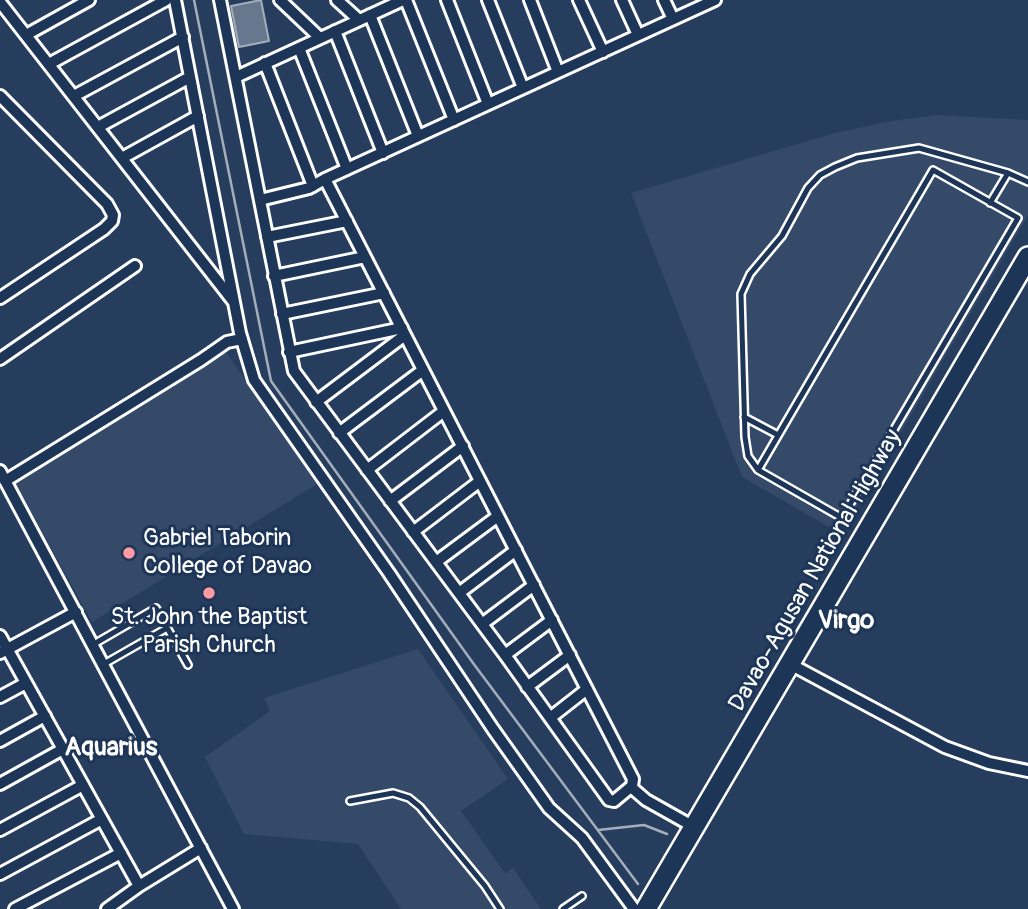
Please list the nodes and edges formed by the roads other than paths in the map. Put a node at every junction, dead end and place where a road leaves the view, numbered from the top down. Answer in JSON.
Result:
{"nodes":[{"id":1,"x":89,"y":0,"type":"edge"},
{"id":2,"x":166,"y":0,"type":"edge"},
{"id":3,"x":175,"y":0,"type":"edge"},
{"id":4,"x":220,"y":0,"type":"edge"},
{"id":5,"x":337,"y":0,"type":"edge"},
{"id":6,"x":447,"y":0,"type":"edge"},
{"id":7,"x":488,"y":0,"type":"edge"},
{"id":8,"x":530,"y":0,"type":"edge"},
{"id":9,"x":579,"y":0,"type":"edge"},
{"id":10,"x":622,"y":0,"type":"edge"},
{"id":11,"x":664,"y":0,"type":"edge"},
{"id":12,"x":400,"y":1,"type":"edge"},
{"id":13,"x":710,"y":1,"type":"edge"},
{"id":14,"x":3,"y":2,"type":"edge"},
{"id":15,"x":288,"y":3,"type":"edge"},
{"id":16,"x":370,"y":15,"type":"junction"},
{"id":17,"x":673,"y":19,"type":"junction"},
{"id":18,"x":359,"y":20,"type":"junction"},
{"id":19,"x":335,"y":31,"type":"junction"},
{"id":20,"x":26,"y":35,"type":"junction"},
{"id":21,"x":638,"y":35,"type":"junction"},
{"id":22,"x":183,"y":37,"type":"junction"},
{"id":23,"x":320,"y":38,"type":"junction"},
{"id":24,"x":299,"y":48,"type":"junction"},
{"id":25,"x":603,"y":52,"type":"junction"},
{"id":26,"x":265,"y":63,"type":"junction"},
{"id":27,"x":49,"y":64,"type":"junction"},
{"id":28,"x":558,"y":72,"type":"junction"},
{"id":29,"x":190,"y":77,"type":"junction"},
{"id":30,"x":236,"y":77,"type":"junction"},
{"id":31,"x":523,"y":88,"type":"junction"},
{"id":32,"x":0,"y":96,"type":"edge"},
{"id":33,"x":74,"y":96,"type":"junction"},
{"id":34,"x":488,"y":104,"type":"junction"},
{"id":35,"x":198,"y":116,"type":"junction"},
{"id":36,"x":454,"y":120,"type":"junction"},
{"id":37,"x":98,"y":127,"type":"junction"},
{"id":38,"x":418,"y":136,"type":"junction"},
{"id":39,"x":383,"y":153,"type":"junction"},
{"id":40,"x":122,"y":158,"type":"junction"},
{"id":41,"x":347,"y":169,"type":"junction"},
{"id":42,"x":1008,"y":173,"type":"junction"},
{"id":43,"x":325,"y":179,"type":"junction"},
{"id":44,"x":1028,"y":181,"type":"edge"},
{"id":45,"x":313,"y":186,"type":"junction"},
{"id":46,"x":260,"y":200,"type":"junction"},
{"id":47,"x":990,"y":203,"type":"junction"},
{"id":48,"x":347,"y":221,"type":"junction"},
{"id":49,"x":267,"y":237,"type":"junction"},
{"id":50,"x":365,"y":257,"type":"junction"},
{"id":51,"x":1028,"y":257,"type":"edge"},
{"id":52,"x":135,"y":266,"type":"dead end"},
{"id":53,"x":274,"y":276,"type":"junction"},
{"id":54,"x":384,"y":293,"type":"junction"},
{"id":55,"x":0,"y":298,"type":"edge"},
{"id":56,"x":235,"y":303,"type":"junction"},
{"id":57,"x":282,"y":314,"type":"junction"},
{"id":58,"x":404,"y":331,"type":"junction"},
{"id":59,"x":242,"y":339,"type":"junction"},
{"id":60,"x":289,"y":352,"type":"junction"},
{"id":61,"x":0,"y":359,"type":"edge"},
{"id":62,"x":423,"y":370,"type":"junction"},
{"id":63,"x":316,"y":402,"type":"junction"},
{"id":64,"x":444,"y":411,"type":"junction"},
{"id":65,"x":744,"y":417,"type":"junction"},
{"id":66,"x":339,"y":433,"type":"junction"},
{"id":67,"x":778,"y":435,"type":"junction"},
{"id":68,"x":463,"y":446,"type":"junction"},
{"id":69,"x":367,"y":470,"type":"junction"},
{"id":70,"x":758,"y":470,"type":"junction"},
{"id":71,"x":2,"y":476,"type":"edge"},
{"id":72,"x":481,"y":481,"type":"junction"},
{"id":73,"x":390,"y":501,"type":"junction"},
{"id":74,"x":498,"y":516,"type":"junction"},
{"id":75,"x":413,"y":532,"type":"junction"},
{"id":76,"x":516,"y":550,"type":"junction"},
{"id":77,"x":436,"y":562,"type":"junction"},
{"id":78,"x":534,"y":585,"type":"junction"},
{"id":79,"x":459,"y":593,"type":"junction"},
{"id":80,"x":76,"y":611,"type":"junction"},
{"id":81,"x":552,"y":620,"type":"junction"},
{"id":82,"x":482,"y":624,"type":"junction"},
{"id":83,"x":167,"y":628,"type":"junction"},
{"id":84,"x":0,"y":636,"type":"edge"},
{"id":85,"x":94,"y":644,"type":"junction"},
{"id":86,"x":4,"y":651,"type":"edge"},
{"id":87,"x":505,"y":655,"type":"junction"},
{"id":88,"x":570,"y":655,"type":"junction"},
{"id":89,"x":104,"y":664,"type":"junction"},
{"id":90,"x":790,"y":664,"type":"junction"},
{"id":91,"x":188,"y":665,"type":"dead end"},
{"id":92,"x":26,"y":683,"type":"junction"},
{"id":93,"x":527,"y":687,"type":"junction"},
{"id":94,"x":587,"y":690,"type":"junction"},
{"id":95,"x":0,"y":697,"type":"edge"},
{"id":96,"x":45,"y":716,"type":"junction"},
{"id":97,"x":550,"y":718,"type":"junction"},
{"id":98,"x":0,"y":741,"type":"edge"},
{"id":99,"x":63,"y":749,"type":"junction"},
{"id":100,"x":1028,"y":771,"type":"edge"},
{"id":101,"x":0,"y":785,"type":"edge"},
{"id":102,"x":83,"y":785,"type":"junction"},
{"id":103,"x":631,"y":787,"type":"junction"},
{"id":104,"x":350,"y":801,"type":"dead end"},
{"id":105,"x":102,"y":819,"type":"junction"},
{"id":106,"x":694,"y":827,"type":"junction"},
{"id":107,"x":0,"y":830,"type":"edge"},
{"id":108,"x":201,"y":848,"type":"junction"},
{"id":109,"x":121,"y":853,"type":"junction"},
{"id":110,"x":0,"y":874,"type":"edge"},
{"id":111,"x":139,"y":886,"type":"junction"},
{"id":112,"x":582,"y":896,"type":"dead end"},
{"id":113,"x":15,"y":909,"type":"edge"},
{"id":114,"x":107,"y":909,"type":"edge"},
{"id":115,"x":233,"y":909,"type":"edge"},
{"id":116,"x":500,"y":909,"type":"edge"},
{"id":117,"x":563,"y":909,"type":"edge"},
{"id":118,"x":634,"y":909,"type":"edge"},
{"id":119,"x":646,"y":909,"type":"edge"}],
"edges":[{"from":1,"to":20,"type":"street"},
{"from":2,"to":27,"type":"street"},
{"from":3,"to":22,"type":"street"},
{"from":4,"to":30,"type":"street"},
{"from":5,"to":18,"type":"street"},
{"from":6,"to":34,"type":"street"},
{"from":7,"to":31,"type":"street"},
{"from":8,"to":28,"type":"street"},
{"from":9,"to":25,"type":"street"},
{"from":10,"to":21,"type":"street"},
{"from":11,"to":17,"type":"street"},
{"from":12,"to":16,"type":"street"},
{"from":12,"to":36,"type":"street"},
{"from":13,"to":17,"type":"street"},
{"from":14,"to":20,"type":"street"},
{"from":15,"to":23,"type":"street"},
{"from":16,"to":18,"type":"street"},
{"from":16,"to":38,"type":"street"},
{"from":17,"to":21,"type":"street"},
{"from":18,"to":19,"type":"street"},
{"from":19,"to":23,"type":"street"},
{"from":19,"to":39,"type":"street"},
{"from":20,"to":27,"type":"street"},
{"from":21,"to":25,"type":"street"},
{"from":22,"to":29,"type":"street"},
{"from":22,"to":33,"type":"street"},
{"from":23,"to":24,"type":"street"},
{"from":24,"to":26,"type":"street"},
{"from":24,"to":41,"type":"street"},
{"from":25,"to":28,"type":"street"},
{"from":26,"to":30,"type":"street"},
{"from":26,"to":45,"type":"street"},
{"from":27,"to":33,"type":"street"},
{"from":28,"to":31,"type":"street"},
{"from":29,"to":35,"type":"street"},
{"from":29,"to":37,"type":"street"},
{"from":30,"to":46,"type":"street"},
{"from":31,"to":34,"type":"street"},
{"from":32,"to":55,"type":"street"},
{"from":33,"to":37,"type":"street"},
{"from":34,"to":36,"type":"street"},
{"from":35,"to":40,"type":"street"},
{"from":35,"to":56,"type":"street"},
{"from":36,"to":38,"type":"street"},
{"from":37,"to":40,"type":"street"},
{"from":38,"to":39,"type":"street"},
{"from":39,"to":41,"type":"street"},
{"from":40,"to":56,"type":"street"},
{"from":41,"to":43,"type":"street"},
{"from":42,"to":44,"type":"lane"},
{"from":42,"to":47,"type":"lane"},
{"from":42,"to":65,"type":"lane"},
{"from":43,"to":45,"type":"street"},
{"from":43,"to":48,"type":"street"},
{"from":45,"to":46,"type":"street"},
{"from":46,"to":49,"type":"street"},
{"from":47,"to":67,"type":"lane"},
{"from":47,"to":70,"type":"lane"},
{"from":48,"to":49,"type":"street"},
{"from":48,"to":50,"type":"street"},
{"from":49,"to":53,"type":"street"},
{"from":50,"to":53,"type":"street"},
{"from":50,"to":54,"type":"street"},
{"from":51,"to":90,"type":"highway","name":"Davao-Agusan National Highway"},
{"from":52,"to":61,"type":"street"},
{"from":53,"to":57,"type":"street"},
{"from":54,"to":57,"type":"street"},
{"from":54,"to":58,"type":"street"},
{"from":56,"to":59,"type":"street"},
{"from":57,"to":60,"type":"street"},
{"from":58,"to":60,"type":"street"},
{"from":58,"to":62,"type":"street"},
{"from":58,"to":63,"type":"street"},
{"from":59,"to":71,"type":"street"},
{"from":59,"to":118,"type":"street"},
{"from":60,"to":63,"type":"street"},
{"from":62,"to":64,"type":"street"},
{"from":62,"to":66,"type":"street"},
{"from":63,"to":66,"type":"street"},
{"from":64,"to":68,"type":"street"},
{"from":64,"to":69,"type":"street"},
{"from":65,"to":67,"type":"lane"},
{"from":65,"to":70,"type":"lane"},
{"from":66,"to":69,"type":"street"},
{"from":67,"to":70,"type":"lane"},
{"from":68,"to":72,"type":"street"},
{"from":68,"to":73,"type":"street"},
{"from":69,"to":73,"type":"street"},
{"from":71,"to":80,"type":"street"},
{"from":72,"to":74,"type":"street"},
{"from":72,"to":75,"type":"street"},
{"from":73,"to":75,"type":"street"},
{"from":74,"to":76,"type":"street"},
{"from":74,"to":77,"type":"street"},
{"from":75,"to":77,"type":"street"},
{"from":76,"to":78,"type":"street"},
{"from":76,"to":79,"type":"street"},
{"from":77,"to":79,"type":"street"},
{"from":78,"to":81,"type":"street"},
{"from":78,"to":82,"type":"street"},
{"from":79,"to":82,"type":"street"},
{"from":80,"to":85,"type":"street"},
{"from":80,"to":86,"type":"street"},
{"from":81,"to":87,"type":"street"},
{"from":81,"to":88,"type":"street"},
{"from":82,"to":87,"type":"street"},
{"from":83,"to":85,"type":"lane"},
{"from":83,"to":89,"type":"lane"},
{"from":83,"to":91,"type":"lane"},
{"from":84,"to":86,"type":"street"},
{"from":85,"to":89,"type":"street"},
{"from":86,"to":92,"type":"street"},
{"from":87,"to":93,"type":"street"},
{"from":88,"to":93,"type":"street"},
{"from":88,"to":94,"type":"street"},
{"from":89,"to":108,"type":"street"},
{"from":90,"to":100,"type":"street"},
{"from":90,"to":106,"type":"highway","name":"Davao-Agusan National Highway"},
{"from":92,"to":95,"type":"street"},
{"from":92,"to":96,"type":"street"},
{"from":93,"to":97,"type":"street"},
{"from":94,"to":97,"type":"street"},
{"from":94,"to":103,"type":"street"},
{"from":96,"to":98,"type":"street"},
{"from":96,"to":99,"type":"street"},
{"from":97,"to":103,"type":"street"},
{"from":99,"to":101,"type":"street"},
{"from":99,"to":102,"type":"street"},
{"from":102,"to":105,"type":"street"},
{"from":102,"to":107,"type":"street"},
{"from":103,"to":106,"type":"street"},
{"from":104,"to":116,"type":"lane"},
{"from":105,"to":109,"type":"street"},
{"from":105,"to":110,"type":"street"},
{"from":106,"to":119,"type":"highway","name":"Davao-Agusan National Highway"},
{"from":108,"to":111,"type":"street"},
{"from":108,"to":115,"type":"street"},
{"from":109,"to":111,"type":"street"},
{"from":109,"to":113,"type":"street"},
{"from":111,"to":114,"type":"street"},
{"from":112,"to":117,"type":"lane"}]}
